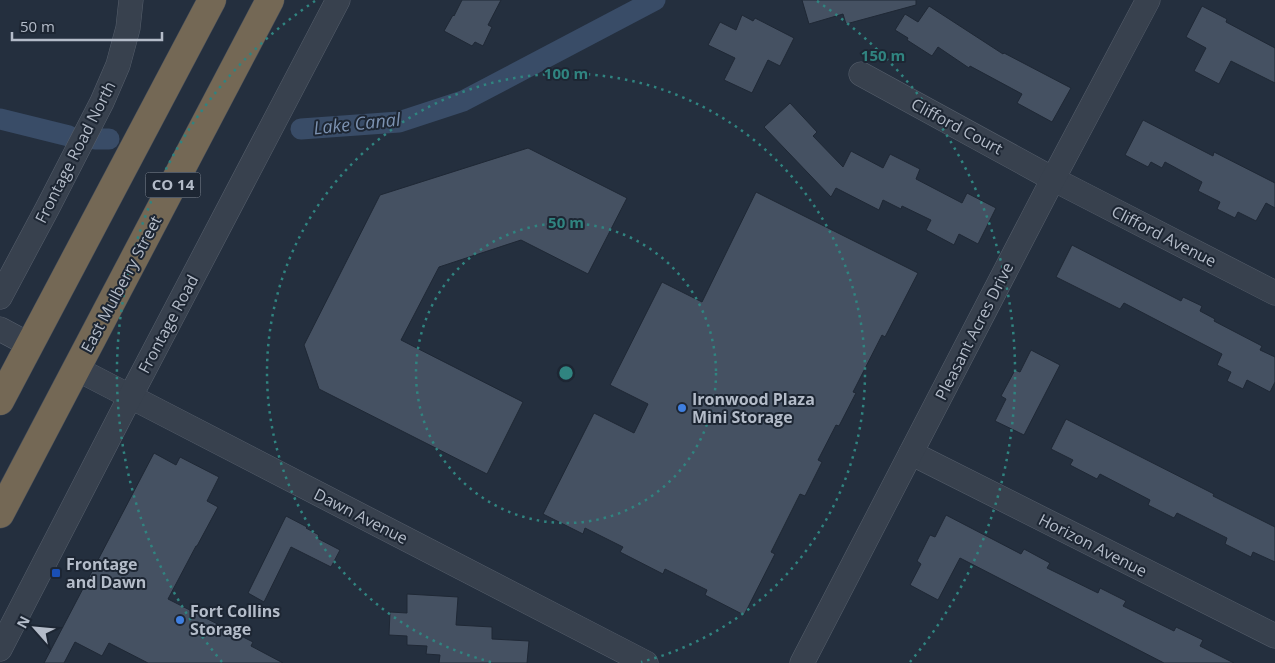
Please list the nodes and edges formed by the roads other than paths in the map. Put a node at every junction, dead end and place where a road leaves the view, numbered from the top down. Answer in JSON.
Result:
{"nodes":[{"id":1,"x":131,"y":0,"type":"edge"},
{"id":2,"x":212,"y":0,"type":"edge"},
{"id":3,"x":270,"y":0,"type":"edge"},
{"id":4,"x":338,"y":0,"type":"edge"},
{"id":5,"x":1148,"y":0,"type":"edge"},
{"id":6,"x":860,"y":74,"type":"dead end"},
{"id":7,"x":1053,"y":178,"type":"junction"},
{"id":8,"x":1275,"y":293,"type":"edge"},
{"id":9,"x":0,"y":297,"type":"edge"},
{"id":10,"x":0,"y":329,"type":"edge"},
{"id":11,"x":30,"y":345,"type":"junction"},
{"id":12,"x":76,"y":369,"type":"junction"},
{"id":13,"x":130,"y":397,"type":"junction"},
{"id":14,"x":0,"y":401,"type":"edge"},
{"id":15,"x":911,"y":453,"type":"junction"},
{"id":16,"x":0,"y":514,"type":"edge"},
{"id":17,"x":1275,"y":636,"type":"edge"},
{"id":18,"x":0,"y":649,"type":"edge"},
{"id":19,"x":646,"y":663,"type":"edge"},
{"id":20,"x":802,"y":663,"type":"edge"}],
"edges":[{"from":1,"to":9,"type":"street","name":"Frontage Road North"},
{"from":2,"to":11,"type":"highway","number":"CO 14"},
{"from":3,"to":12,"type":"highway","name":"East Mulberry Street","number":"CO 14"},
{"from":4,"to":13,"type":"street","name":"Frontage Road"},
{"from":5,"to":7,"type":"street","name":"Pleasant Acres Drive"},
{"from":6,"to":7,"type":"street","name":"Clifford Court"},
{"from":7,"to":8,"type":"street","name":"Clifford Avenue"},
{"from":7,"to":15,"type":"street","name":"Pleasant Acres Drive"},
{"from":10,"to":11,"type":"street"},
{"from":11,"to":14,"type":"highway","number":"CO 14"},
{"from":12,"to":13,"type":"street","name":"Dawn Avenue"},
{"from":12,"to":16,"type":"highway","name":"East Mulberry Street","number":"CO 14"},
{"from":13,"to":18,"type":"street","name":"Frontage Road"},
{"from":13,"to":19,"type":"street","name":"Dawn Avenue"},
{"from":15,"to":17,"type":"street","name":"Horizon Avenue"},
{"from":15,"to":20,"type":"street","name":"Pleasant Acres Drive"}]}
